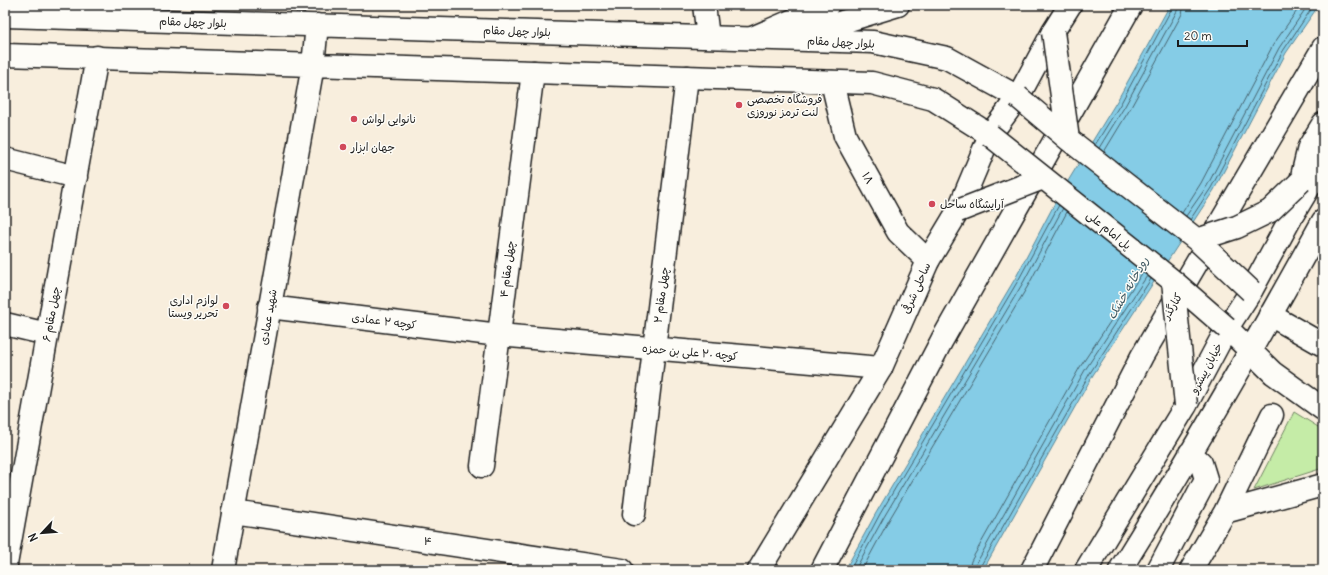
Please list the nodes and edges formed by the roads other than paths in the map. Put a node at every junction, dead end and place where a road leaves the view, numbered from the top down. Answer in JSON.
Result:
{"nodes":[{"id":1,"x":704,"y":5,"type":"edge"},
{"id":2,"x":828,"y":5,"type":"edge"},
{"id":3,"x":898,"y":5,"type":"edge"},
{"id":4,"x":1070,"y":5,"type":"edge"},
{"id":5,"x":1131,"y":5,"type":"edge"},
{"id":6,"x":5,"y":16,"type":"edge"},
{"id":7,"x":317,"y":25,"type":"junction"},
{"id":8,"x":1053,"y":32,"type":"junction"},
{"id":9,"x":708,"y":37,"type":"junction"},
{"id":10,"x":752,"y":38,"type":"junction"},
{"id":11,"x":786,"y":39,"type":"junction"},
{"id":12,"x":1323,"y":48,"type":"edge"},
{"id":13,"x":5,"y":55,"type":"edge"},
{"id":14,"x":97,"y":58,"type":"junction"},
{"id":15,"x":313,"y":65,"type":"junction"},
{"id":16,"x":533,"y":72,"type":"junction"},
{"id":17,"x":687,"y":77,"type":"junction"},
{"id":18,"x":832,"y":82,"type":"junction"},
{"id":19,"x":1018,"y":97,"type":"junction"},
{"id":20,"x":1323,"y":124,"type":"edge"},
{"id":21,"x":990,"y":135,"type":"junction"},
{"id":22,"x":1068,"y":139,"type":"junction"},
{"id":23,"x":5,"y":159,"type":"edge"},
{"id":24,"x":1323,"y":164,"type":"edge"},
{"id":25,"x":76,"y":177,"type":"junction"},
{"id":26,"x":1044,"y":178,"type":"junction"},
{"id":27,"x":1301,"y":181,"type":"junction"},
{"id":28,"x":958,"y":211,"type":"junction"},
{"id":29,"x":1293,"y":214,"type":"junction"},
{"id":30,"x":1321,"y":226,"type":"edge"},
{"id":31,"x":1197,"y":240,"type":"junction"},
{"id":32,"x":928,"y":261,"type":"junction"},
{"id":33,"x":1173,"y":282,"type":"junction"},
{"id":34,"x":1251,"y":291,"type":"junction"},
{"id":35,"x":269,"y":307,"type":"junction"},
{"id":36,"x":1270,"y":315,"type":"junction"},
{"id":37,"x":5,"y":324,"type":"edge"},
{"id":38,"x":1227,"y":328,"type":"junction"},
{"id":39,"x":47,"y":334,"type":"junction"},
{"id":40,"x":499,"y":335,"type":"junction"},
{"id":41,"x":1323,"y":345,"type":"edge"},
{"id":42,"x":654,"y":349,"type":"junction"},
{"id":43,"x":1250,"y":351,"type":"junction"},
{"id":44,"x":881,"y":368,"type":"junction"},
{"id":45,"x":1186,"y":405,"type":"junction"},
{"id":46,"x":1323,"y":409,"type":"edge"},
{"id":47,"x":1272,"y":415,"type":"dead end"},
{"id":48,"x":1190,"y":453,"type":"junction"},
{"id":49,"x":482,"y":466,"type":"dead end"},
{"id":50,"x":1323,"y":485,"type":"edge"},
{"id":51,"x":12,"y":496,"type":"edge"},
{"id":52,"x":233,"y":512,"type":"junction"},
{"id":53,"x":1225,"y":512,"type":"junction"},
{"id":54,"x":634,"y":514,"type":"dead end"},
{"id":55,"x":576,"y":566,"type":"edge"},
{"id":56,"x":5,"y":570,"type":"edge"},
{"id":57,"x":223,"y":570,"type":"edge"},
{"id":58,"x":622,"y":570,"type":"edge"},
{"id":59,"x":759,"y":570,"type":"edge"},
{"id":60,"x":822,"y":570,"type":"edge"},
{"id":61,"x":1032,"y":570,"type":"edge"},
{"id":62,"x":1086,"y":570,"type":"edge"},
{"id":63,"x":1120,"y":570,"type":"edge"},
{"id":64,"x":1158,"y":570,"type":"edge"},
{"id":65,"x":1191,"y":570,"type":"edge"}],
"edges":[{"from":1,"to":9,"type":"main road"},
{"from":2,"to":10,"type":"main road"},
{"from":3,"to":11,"type":"main road"},
{"from":4,"to":8,"type":"main road","name":"ساحلی شرقی"},
{"from":5,"to":60,"type":"main road"},
{"from":6,"to":7,"type":"main road","name":"بلوار چهل مقام"},
{"from":7,"to":9,"type":"main road","name":"بلوار چهل مقام"},
{"from":7,"to":15,"type":"main road","name":"شهید عمادی"},
{"from":8,"to":19,"type":"main road","name":"ساحلی شرقی"},
{"from":8,"to":22,"type":"main road","bridge":true},
{"from":9,"to":10,"type":"main road","name":"بلوار چهل مقام"},
{"from":10,"to":11,"type":"main road","name":"بلوار چهل مقام"},
{"from":11,"to":19,"type":"main road","name":"بلوار چهل مقام"},
{"from":12,"to":61,"type":"main road","name":"کنارگذر"},
{"from":13,"to":14,"type":"main road"},
{"from":14,"to":15,"type":"main road"},
{"from":14,"to":25,"type":"main road","name":"چهل مقام ۶"},
{"from":15,"to":16,"type":"main road"},
{"from":15,"to":35,"type":"main road","name":"شهید عمادی"},
{"from":16,"to":17,"type":"main road"},
{"from":16,"to":40,"type":"main road","name":"چهل مقام ۴"},
{"from":17,"to":18,"type":"main road"},
{"from":17,"to":42,"type":"main road","name":"چهل مقام ۲"},
{"from":18,"to":21,"type":"main road"},
{"from":18,"to":32,"type":"main road","name":"۱۸"},
{"from":19,"to":21,"type":"main road","name":"ساحلی شرقی"},
{"from":19,"to":22,"type":"main road","bridge":true},
{"from":20,"to":27,"type":"main road"},
{"from":21,"to":26,"type":"main road","name":"پل امام علی","bridge":true},
{"from":21,"to":28,"type":"main road","name":"ساحلی شرقی"},
{"from":22,"to":31,"type":"main road","bridge":true},
{"from":23,"to":25,"type":"main road"},
{"from":24,"to":29,"type":"main road","name":"خیابان پیشرو"},
{"from":25,"to":39,"type":"main road","name":"چهل مقام ۶"},
{"from":26,"to":28,"type":"main road","bridge":true},
{"from":26,"to":33,"type":"main road","name":"پل امام علی","bridge":true},
{"from":27,"to":29,"type":"main road"},
{"from":27,"to":31,"type":"main road","bridge":true},
{"from":28,"to":32,"type":"main road","name":"ساحلی شرقی"},
{"from":29,"to":34,"type":"main road","name":"خیابان پیشرو"},
{"from":30,"to":36,"type":"main road"},
{"from":31,"to":34,"type":"main road","bridge":true},
{"from":32,"to":44,"type":"main road","name":"ساحلی شرقی"},
{"from":33,"to":38,"type":"main road","name":"پل امام علی","bridge":true},
{"from":33,"to":45,"type":"main road","bridge":true},
{"from":34,"to":36,"type":"main road"},
{"from":34,"to":38,"type":"main road","name":"خیابان پیشرو"},
{"from":35,"to":40,"type":"main road","name":"کوچه ۲ عمادی"},
{"from":35,"to":52,"type":"main road","name":"شهید عمادی"},
{"from":36,"to":41,"type":"main road"},
{"from":36,"to":43,"type":"main road"},
{"from":37,"to":39,"type":"main road"},
{"from":38,"to":43,"type":"main road","name":"پل امام علی"},
{"from":38,"to":45,"type":"main road","name":"خیابان پیشرو"},
{"from":39,"to":51,"type":"main road","name":"چهل مقام ۶"},
{"from":40,"to":42,"type":"main road","name":"کوچه ۲۰ علی بن حمزه"},
{"from":40,"to":49,"type":"main road","name":"چهل مقام ۴"},
{"from":42,"to":44,"type":"main road","name":"کوچه ۲۰ علی بن حمزه"},
{"from":42,"to":54,"type":"main road","name":"چهل مقام ۲"},
{"from":43,"to":46,"type":"main road","name":"پل امام علی"},
{"from":43,"to":48,"type":"main road"},
{"from":44,"to":59,"type":"main road","name":"ساحلی شرقی"},
{"from":45,"to":62,"type":"main road","name":"خیابان پیشرو"},
{"from":47,"to":53,"type":"main road"},
{"from":48,"to":63,"type":"main road"},
{"from":48,"to":64,"type":"main road"},
{"from":50,"to":53,"type":"main road"},
{"from":51,"to":56,"type":"main road","name":"چهل مقام ۶"},
{"from":52,"to":55,"type":"main road","name":"۴"},
{"from":52,"to":57,"type":"main road","name":"شهید عمادی"},
{"from":53,"to":65,"type":"main road"},
{"from":55,"to":58,"type":"main road","name":"۴"}]}
